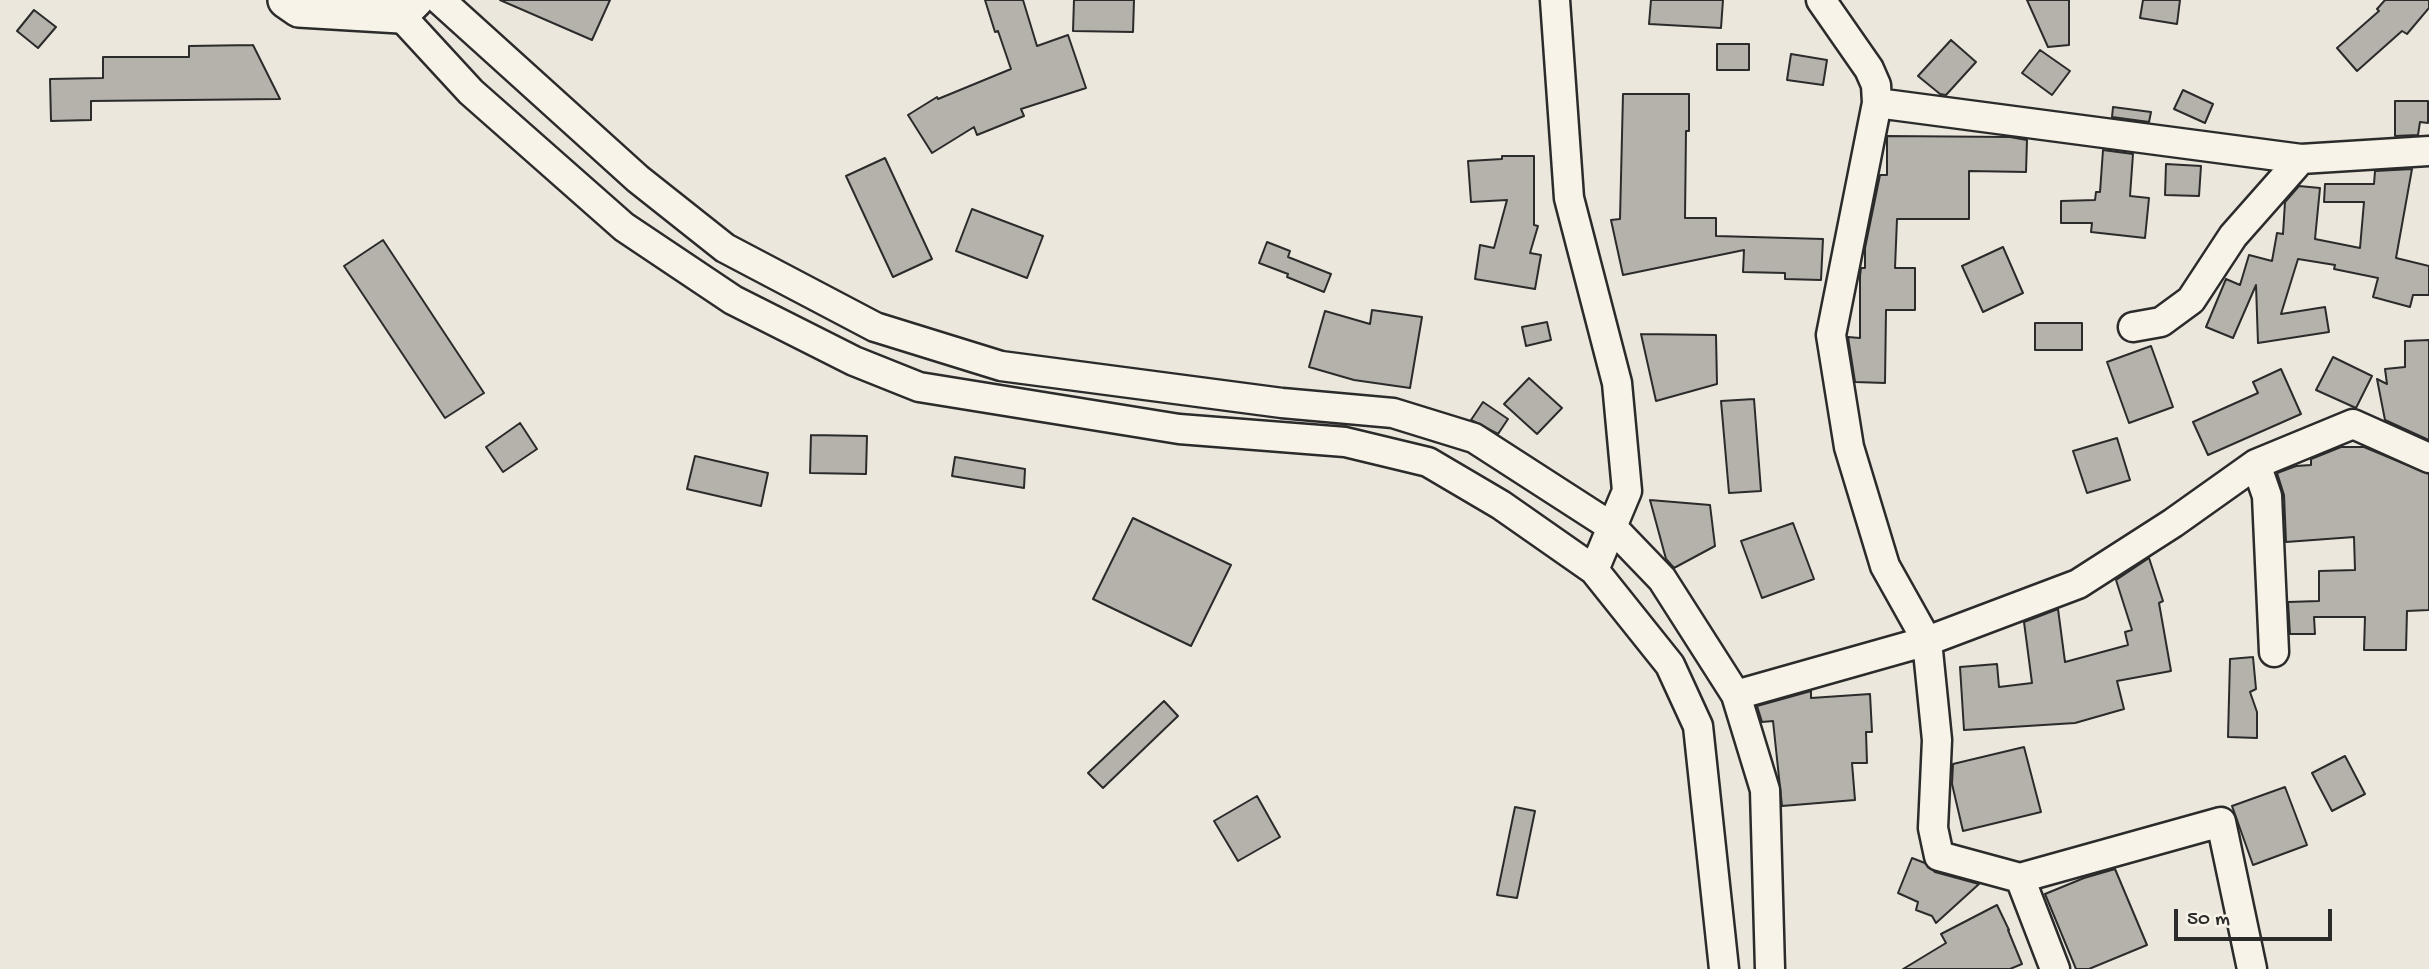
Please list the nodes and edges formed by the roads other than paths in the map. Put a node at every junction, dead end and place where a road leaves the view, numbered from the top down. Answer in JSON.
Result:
{"nodes":[{"id":1,"x":286,"y":0,"type":"edge"},
{"id":2,"x":440,"y":0,"type":"edge"},
{"id":3,"x":1555,"y":0,"type":"edge"},
{"id":4,"x":1821,"y":0,"type":"edge"},
{"id":5,"x":402,"y":5,"type":"edge"},
{"id":6,"x":1877,"y":103,"type":"junction"},
{"id":7,"x":2429,"y":151,"type":"edge"},
{"id":8,"x":2301,"y":159,"type":"junction"},
{"id":9,"x":2133,"y":327,"type":"dead end"},
{"id":10,"x":2429,"y":458,"type":"edge"},
{"id":11,"x":2256,"y":464,"type":"junction"},
{"id":12,"x":1612,"y":527,"type":"junction"},
{"id":13,"x":1594,"y":570,"type":"junction"},
{"id":14,"x":1927,"y":641,"type":"junction"},
{"id":15,"x":2274,"y":652,"type":"dead end"},
{"id":16,"x":1736,"y":695,"type":"junction"},
{"id":17,"x":2020,"y":878,"type":"junction"},
{"id":18,"x":1724,"y":969,"type":"edge"},
{"id":19,"x":1770,"y":969,"type":"edge"},
{"id":20,"x":2055,"y":969,"type":"edge"},
{"id":21,"x":2252,"y":969,"type":"edge"}],
"edges":[{"from":1,"to":5,"type":"main road"},
{"from":2,"to":12,"type":"street"},
{"from":3,"to":12,"type":"street"},
{"from":4,"to":6,"type":"street"},
{"from":5,"to":13,"type":"street"},
{"from":6,"to":8,"type":"street"},
{"from":6,"to":14,"type":"street"},
{"from":7,"to":8,"type":"street"},
{"from":8,"to":9,"type":"street"},
{"from":10,"to":11,"type":"street"},
{"from":11,"to":14,"type":"street"},
{"from":11,"to":15,"type":"street"},
{"from":12,"to":13,"type":"street"},
{"from":12,"to":16,"type":"street"},
{"from":13,"to":18,"type":"street"},
{"from":14,"to":16,"type":"street"},
{"from":14,"to":17,"type":"street"},
{"from":16,"to":19,"type":"street"},
{"from":17,"to":20,"type":"street"},
{"from":17,"to":21,"type":"street"}]}
